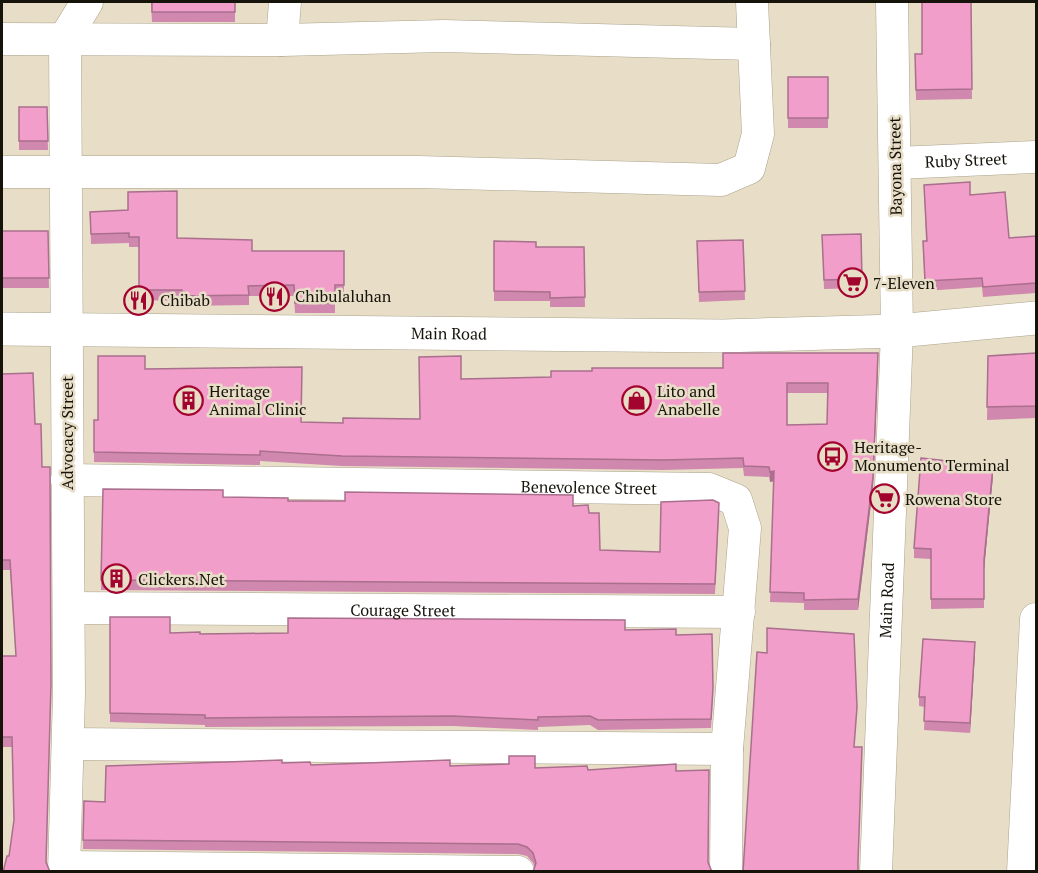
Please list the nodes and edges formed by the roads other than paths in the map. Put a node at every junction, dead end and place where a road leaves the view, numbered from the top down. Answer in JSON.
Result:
{"nodes":[{"id":1,"x":87,"y":2,"type":"edge"},
{"id":2,"x":285,"y":2,"type":"edge"},
{"id":3,"x":752,"y":2,"type":"edge"},
{"id":4,"x":892,"y":2,"type":"edge"},
{"id":5,"x":65,"y":38,"type":"junction"},
{"id":6,"x":2,"y":39,"type":"edge"},
{"id":7,"x":282,"y":40,"type":"junction"},
{"id":8,"x":754,"y":44,"type":"junction"},
{"id":9,"x":1036,"y":157,"type":"edge"},
{"id":10,"x":896,"y":163,"type":"junction"},
{"id":11,"x":2,"y":172,"type":"edge"},
{"id":12,"x":67,"y":172,"type":"junction"},
{"id":13,"x":1036,"y":318,"type":"edge"},
{"id":14,"x":2,"y":329,"type":"edge"},
{"id":15,"x":67,"y":329,"type":"junction"},
{"id":16,"x":897,"y":331,"type":"junction"},
{"id":17,"x":67,"y":480,"type":"junction"},
{"id":18,"x":69,"y":608,"type":"junction"},
{"id":19,"x":739,"y":612,"type":"junction"},
{"id":20,"x":1036,"y":619,"type":"edge"},
{"id":21,"x":68,"y":744,"type":"junction"},
{"id":22,"x":1033,"y":744,"type":"edge"},
{"id":23,"x":728,"y":749,"type":"junction"},
{"id":24,"x":65,"y":869,"type":"edge"},
{"id":25,"x":518,"y":872,"type":"edge"},
{"id":26,"x":726,"y":872,"type":"edge"},
{"id":27,"x":876,"y":872,"type":"edge"},
{"id":28,"x":1023,"y":872,"type":"edge"}],
"edges":[{"from":1,"to":5,"type":"street"},
{"from":2,"to":7,"type":"street"},
{"from":3,"to":8,"type":"street"},
{"from":4,"to":10,"type":"street","name":"Bayona Street"},
{"from":5,"to":6,"type":"street"},
{"from":5,"to":7,"type":"street"},
{"from":5,"to":12,"type":"street","name":"Advocacy Street"},
{"from":7,"to":8,"type":"street"},
{"from":8,"to":12,"type":"street"},
{"from":9,"to":10,"type":"street","name":"Ruby Street"},
{"from":10,"to":16,"type":"street","name":"Bayona Street"},
{"from":11,"to":12,"type":"street"},
{"from":12,"to":15,"type":"street","name":"Advocacy Street"},
{"from":13,"to":16,"type":"main road","name":"Main Road"},
{"from":14,"to":15,"type":"main road","name":"Main Road"},
{"from":15,"to":16,"type":"main road","name":"Main Road"},
{"from":15,"to":17,"type":"street","name":"Advocacy Street"},
{"from":16,"to":27,"type":"street","name":"Main Road"},
{"from":17,"to":18,"type":"street","name":"Advocacy Street"},
{"from":17,"to":19,"type":"street","name":"Benevolence Street"},
{"from":18,"to":19,"type":"street","name":"Courage Street"},
{"from":18,"to":21,"type":"street","name":"Advocacy Street"},
{"from":19,"to":23,"type":"street","name":"Benevolence Street"},
{"from":20,"to":22,"type":"street"},
{"from":21,"to":23,"type":"street"},
{"from":21,"to":24,"type":"street","name":"Advocacy Street"},
{"from":22,"to":28,"type":"street"},
{"from":23,"to":26,"type":"street","name":"Benevolence Street"},
{"from":24,"to":25,"type":"street"}]}
